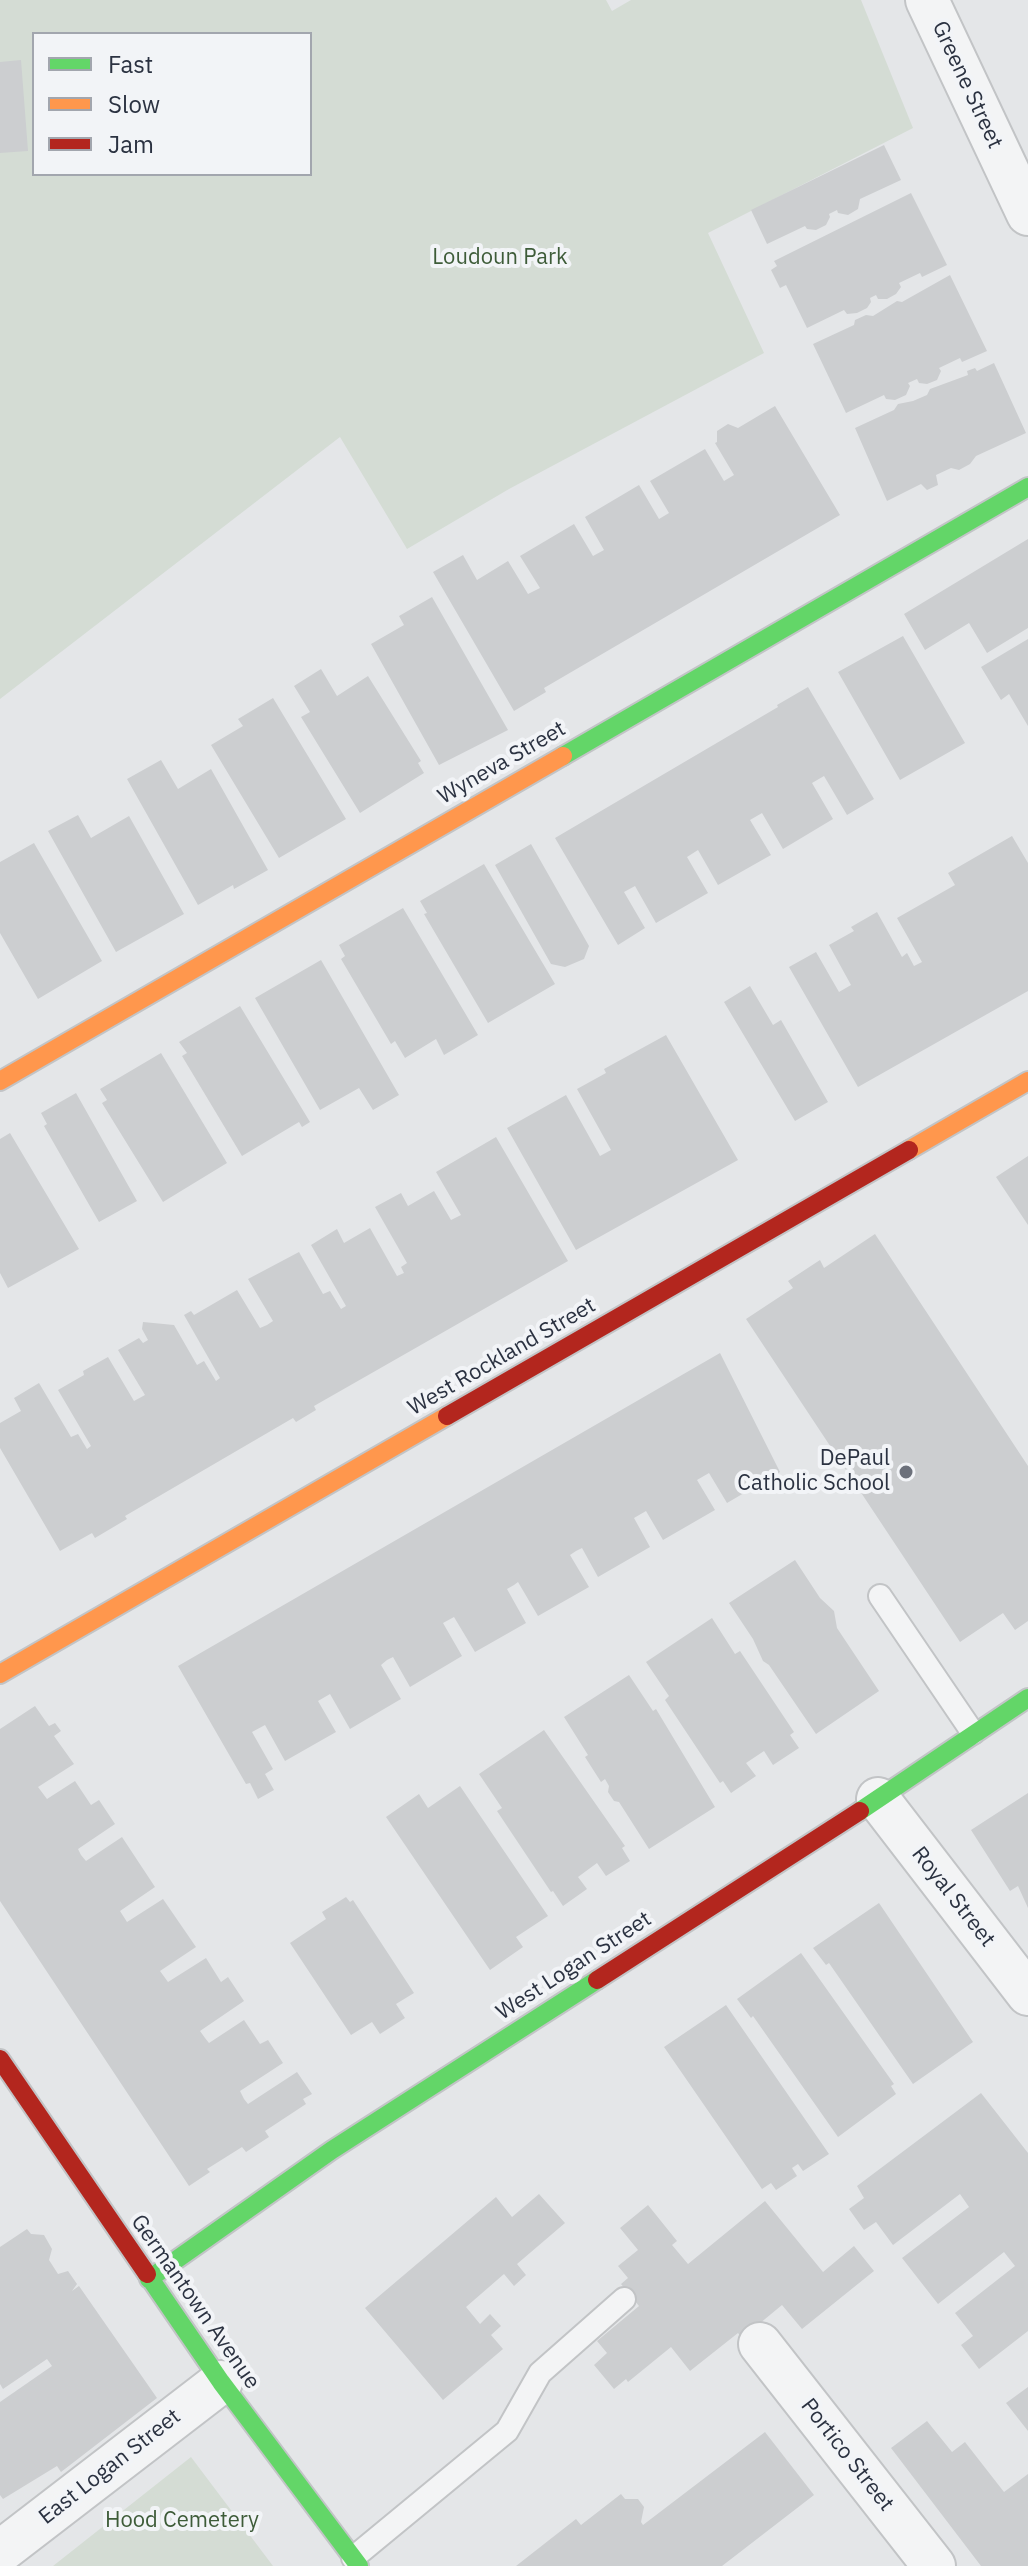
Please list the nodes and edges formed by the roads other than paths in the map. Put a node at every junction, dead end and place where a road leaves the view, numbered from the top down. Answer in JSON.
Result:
{"nodes":[{"id":1,"x":929,"y":1,"type":"edge"},
{"id":2,"x":1028,"y":214,"type":"edge"},
{"id":3,"x":1028,"y":487,"type":"edge"},
{"id":4,"x":0,"y":1081,"type":"edge"},
{"id":5,"x":1028,"y":1081,"type":"edge"},
{"id":6,"x":880,"y":1596,"type":"dead end"},
{"id":7,"x":0,"y":1674,"type":"edge"},
{"id":8,"x":1028,"y":1698,"type":"edge"},
{"id":9,"x":973,"y":1733,"type":"junction"},
{"id":10,"x":878,"y":1799,"type":"junction"},
{"id":11,"x":1028,"y":1994,"type":"edge"},
{"id":12,"x":0,"y":2059,"type":"edge"},
{"id":13,"x":149,"y":2279,"type":"junction"},
{"id":14,"x":624,"y":2299,"type":"dead end"},
{"id":15,"x":760,"y":2344,"type":"dead end"},
{"id":16,"x":221,"y":2382,"type":"junction"},
{"id":17,"x":0,"y":2552,"type":"edge"},
{"id":18,"x":356,"y":2562,"type":"edge"},
{"id":19,"x":934,"y":2566,"type":"edge"}],
"edges":[{"from":1,"to":2,"type":"street","name":"Greene Street"},
{"from":3,"to":4,"type":"street","name":"Wyneva Street"},
{"from":5,"to":7,"type":"street","name":"West Rockland Street"},
{"from":6,"to":9,"type":"lane"},
{"from":8,"to":9,"type":"street","name":"West Logan Street"},
{"from":9,"to":10,"type":"street","name":"West Logan Street"},
{"from":10,"to":11,"type":"street","name":"Royal Street"},
{"from":10,"to":13,"type":"street","name":"West Logan Street"},
{"from":12,"to":13,"type":"street","name":"Germantown Avenue"},
{"from":13,"to":16,"type":"street","name":"Germantown Avenue"},
{"from":14,"to":18,"type":"lane"},
{"from":15,"to":19,"type":"street","name":"Portico Street"},
{"from":16,"to":17,"type":"street","name":"East Logan Street"},
{"from":16,"to":18,"type":"street","name":"Germantown Avenue"}]}
